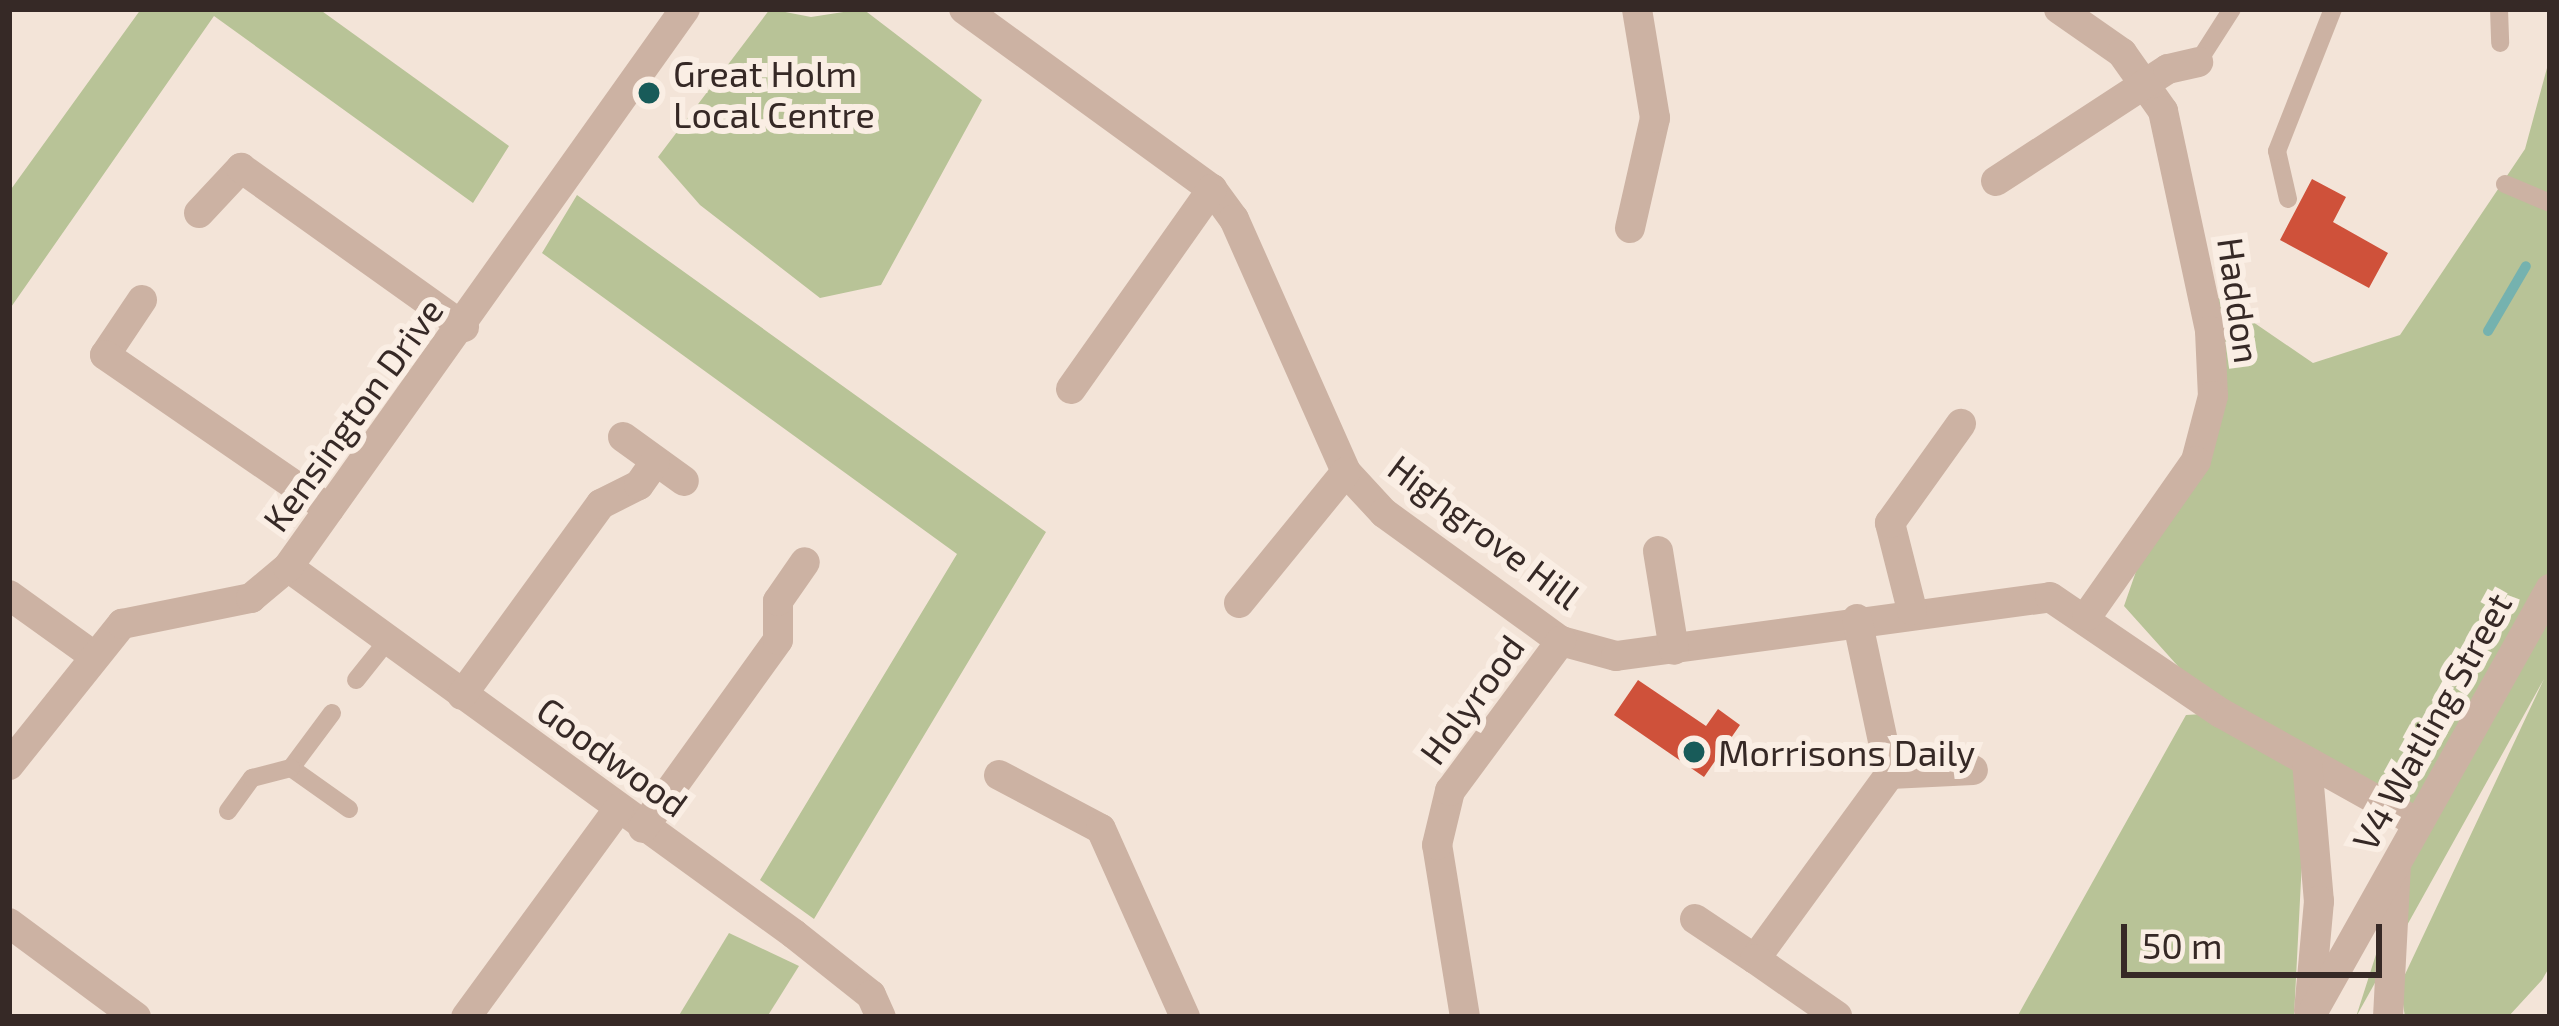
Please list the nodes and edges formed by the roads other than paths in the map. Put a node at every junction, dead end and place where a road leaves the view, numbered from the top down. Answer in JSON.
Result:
{"nodes":[{"id":1,"x":685,"y":9,"type":"edge"},
{"id":2,"x":964,"y":9,"type":"edge"},
{"id":3,"x":1637,"y":9,"type":"edge"},
{"id":4,"x":2059,"y":9,"type":"edge"},
{"id":5,"x":2232,"y":9,"type":"edge"},
{"id":6,"x":2333,"y":9,"type":"edge"},
{"id":7,"x":2499,"y":9,"type":"edge"},
{"id":8,"x":2500,"y":43,"type":"dead end"},
{"id":9,"x":2198,"y":62,"type":"joint"},
{"id":10,"x":2153,"y":85,"type":"junction"},
{"id":11,"x":1996,"y":181,"type":"dead end"},
{"id":12,"x":2505,"y":184,"type":"dead end"},
{"id":13,"x":1212,"y":189,"type":"junction"},
{"id":14,"x":2288,"y":199,"type":"dead end"},
{"id":15,"x":2550,"y":203,"type":"edge"},
{"id":16,"x":199,"y":214,"type":"dead end"},
{"id":17,"x":1630,"y":228,"type":"dead end"},
{"id":18,"x":142,"y":300,"type":"dead end"},
{"id":19,"x":464,"y":327,"type":"junction"},
{"id":20,"x":1071,"y":388,"type":"dead end"},
{"id":21,"x":1961,"y":424,"type":"dead end"},
{"id":22,"x":623,"y":437,"type":"dead end"},
{"id":23,"x":655,"y":462,"type":"junction"},
{"id":24,"x":1346,"y":472,"type":"junction"},
{"id":25,"x":684,"y":481,"type":"dead end"},
{"id":26,"x":329,"y":509,"type":"junction"},
{"id":27,"x":1658,"y":551,"type":"dead end"},
{"id":28,"x":806,"y":562,"type":"dead end"},
{"id":29,"x":288,"y":567,"type":"junction"},
{"id":30,"x":2550,"y":589,"type":"edge"},
{"id":31,"x":9,"y":595,"type":"edge"},
{"id":32,"x":1239,"y":603,"type":"dead end"},
{"id":33,"x":1912,"y":610,"type":"junction"},
{"id":34,"x":2087,"y":616,"type":"junction"},
{"id":35,"x":1857,"y":619,"type":"junction"},
{"id":36,"x":388,"y":640,"type":"junction"},
{"id":37,"x":1561,"y":641,"type":"junction"},
{"id":38,"x":1674,"y":650,"type":"junction"},
{"id":39,"x":91,"y":654,"type":"junction"},
{"id":40,"x":356,"y":680,"type":"dead end"},
{"id":41,"x":462,"y":695,"type":"junction"},
{"id":42,"x":332,"y":712,"type":"dead end"},
{"id":43,"x":2307,"y":762,"type":"junction"},
{"id":44,"x":9,"y":765,"type":"edge"},
{"id":45,"x":291,"y":768,"type":"junction"},
{"id":46,"x":1973,"y":770,"type":"dead end"},
{"id":47,"x":1890,"y":774,"type":"junction"},
{"id":48,"x":999,"y":775,"type":"dead end"},
{"id":49,"x":619,"y":808,"type":"junction"},
{"id":50,"x":349,"y":809,"type":"dead end"},
{"id":51,"x":228,"y":811,"type":"dead end"},
{"id":52,"x":2418,"y":823,"type":"junction"},
{"id":53,"x":644,"y":828,"type":"junction"},
{"id":54,"x":2396,"y":865,"type":"junction"},
{"id":55,"x":1695,"y":919,"type":"dead end"},
{"id":56,"x":9,"y":923,"type":"edge"},
{"id":57,"x":1755,"y":959,"type":"junction"},
{"id":58,"x":1837,"y":1016,"type":"edge"},
{"id":59,"x":136,"y":1017,"type":"edge"},
{"id":60,"x":466,"y":1017,"type":"edge"},
{"id":61,"x":881,"y":1017,"type":"edge"},
{"id":62,"x":1185,"y":1017,"type":"edge"},
{"id":63,"x":1465,"y":1017,"type":"edge"},
{"id":64,"x":2309,"y":1017,"type":"edge"},
{"id":65,"x":2388,"y":1017,"type":"edge"}],
"edges":[{"from":1,"to":19,"type":"street","name":"Kensington Drive"},
{"from":2,"to":13,"type":"street","name":"Highgrove Hill"},
{"from":3,"to":17,"type":"street"},
{"from":4,"to":10,"type":"street"},
{"from":5,"to":9,"type":"lane"},
{"from":6,"to":14,"type":"lane"},
{"from":7,"to":8,"type":"lane"},
{"from":9,"to":10,"type":"street"},
{"from":10,"to":11,"type":"street"},
{"from":10,"to":34,"type":"street","name":"Haddon"},
{"from":12,"to":15,"type":"lane"},
{"from":13,"to":20,"type":"street"},
{"from":13,"to":24,"type":"street","name":"Highgrove Hill"},
{"from":16,"to":19,"type":"street"},
{"from":18,"to":26,"type":"street"},
{"from":19,"to":26,"type":"street","name":"Kensington Drive"},
{"from":21,"to":33,"type":"street"},
{"from":22,"to":23,"type":"street"},
{"from":23,"to":25,"type":"street"},
{"from":23,"to":41,"type":"street"},
{"from":24,"to":32,"type":"street"},
{"from":24,"to":37,"type":"street","name":"Highgrove Hill"},
{"from":26,"to":29,"type":"street","name":"Kensington Drive"},
{"from":27,"to":38,"type":"street"},
{"from":28,"to":53,"type":"street"},
{"from":29,"to":36,"type":"street","name":"Goodwood"},
{"from":29,"to":39,"type":"street","name":"Kensington Drive"},
{"from":30,"to":52,"type":"street","name":"V4 Watling Street"},
{"from":31,"to":39,"type":"street"},
{"from":33,"to":34,"type":"street","name":"Highgrove Hill"},
{"from":33,"to":35,"type":"street","name":"Highgrove Hill"},
{"from":34,"to":43,"type":"street","name":"Highgrove Hill"},
{"from":35,"to":38,"type":"street","name":"Highgrove Hill"},
{"from":35,"to":47,"type":"street"},
{"from":36,"to":40,"type":"lane"},
{"from":36,"to":41,"type":"street","name":"Goodwood"},
{"from":37,"to":38,"type":"street","name":"Highgrove Hill"},
{"from":37,"to":63,"type":"street","name":"Holyrood"},
{"from":39,"to":44,"type":"street","name":"Kensington Drive"},
{"from":41,"to":49,"type":"street","name":"Goodwood"},
{"from":42,"to":45,"type":"lane"},
{"from":43,"to":52,"type":"street","name":"Highgrove Hill"},
{"from":43,"to":64,"type":"street"},
{"from":45,"to":50,"type":"lane"},
{"from":45,"to":51,"type":"lane"},
{"from":46,"to":47,"type":"street"},
{"from":47,"to":57,"type":"street"},
{"from":48,"to":62,"type":"street"},
{"from":49,"to":53,"type":"street","name":"Goodwood"},
{"from":49,"to":60,"type":"street"},
{"from":52,"to":54,"type":"street","name":"V4 Watling Street"},
{"from":53,"to":61,"type":"street","name":"Goodwood"},
{"from":54,"to":64,"type":"street","name":"V4 Watling Street"},
{"from":54,"to":65,"type":"street"},
{"from":55,"to":57,"type":"street"},
{"from":56,"to":59,"type":"street"},
{"from":57,"to":58,"type":"street"}]}
